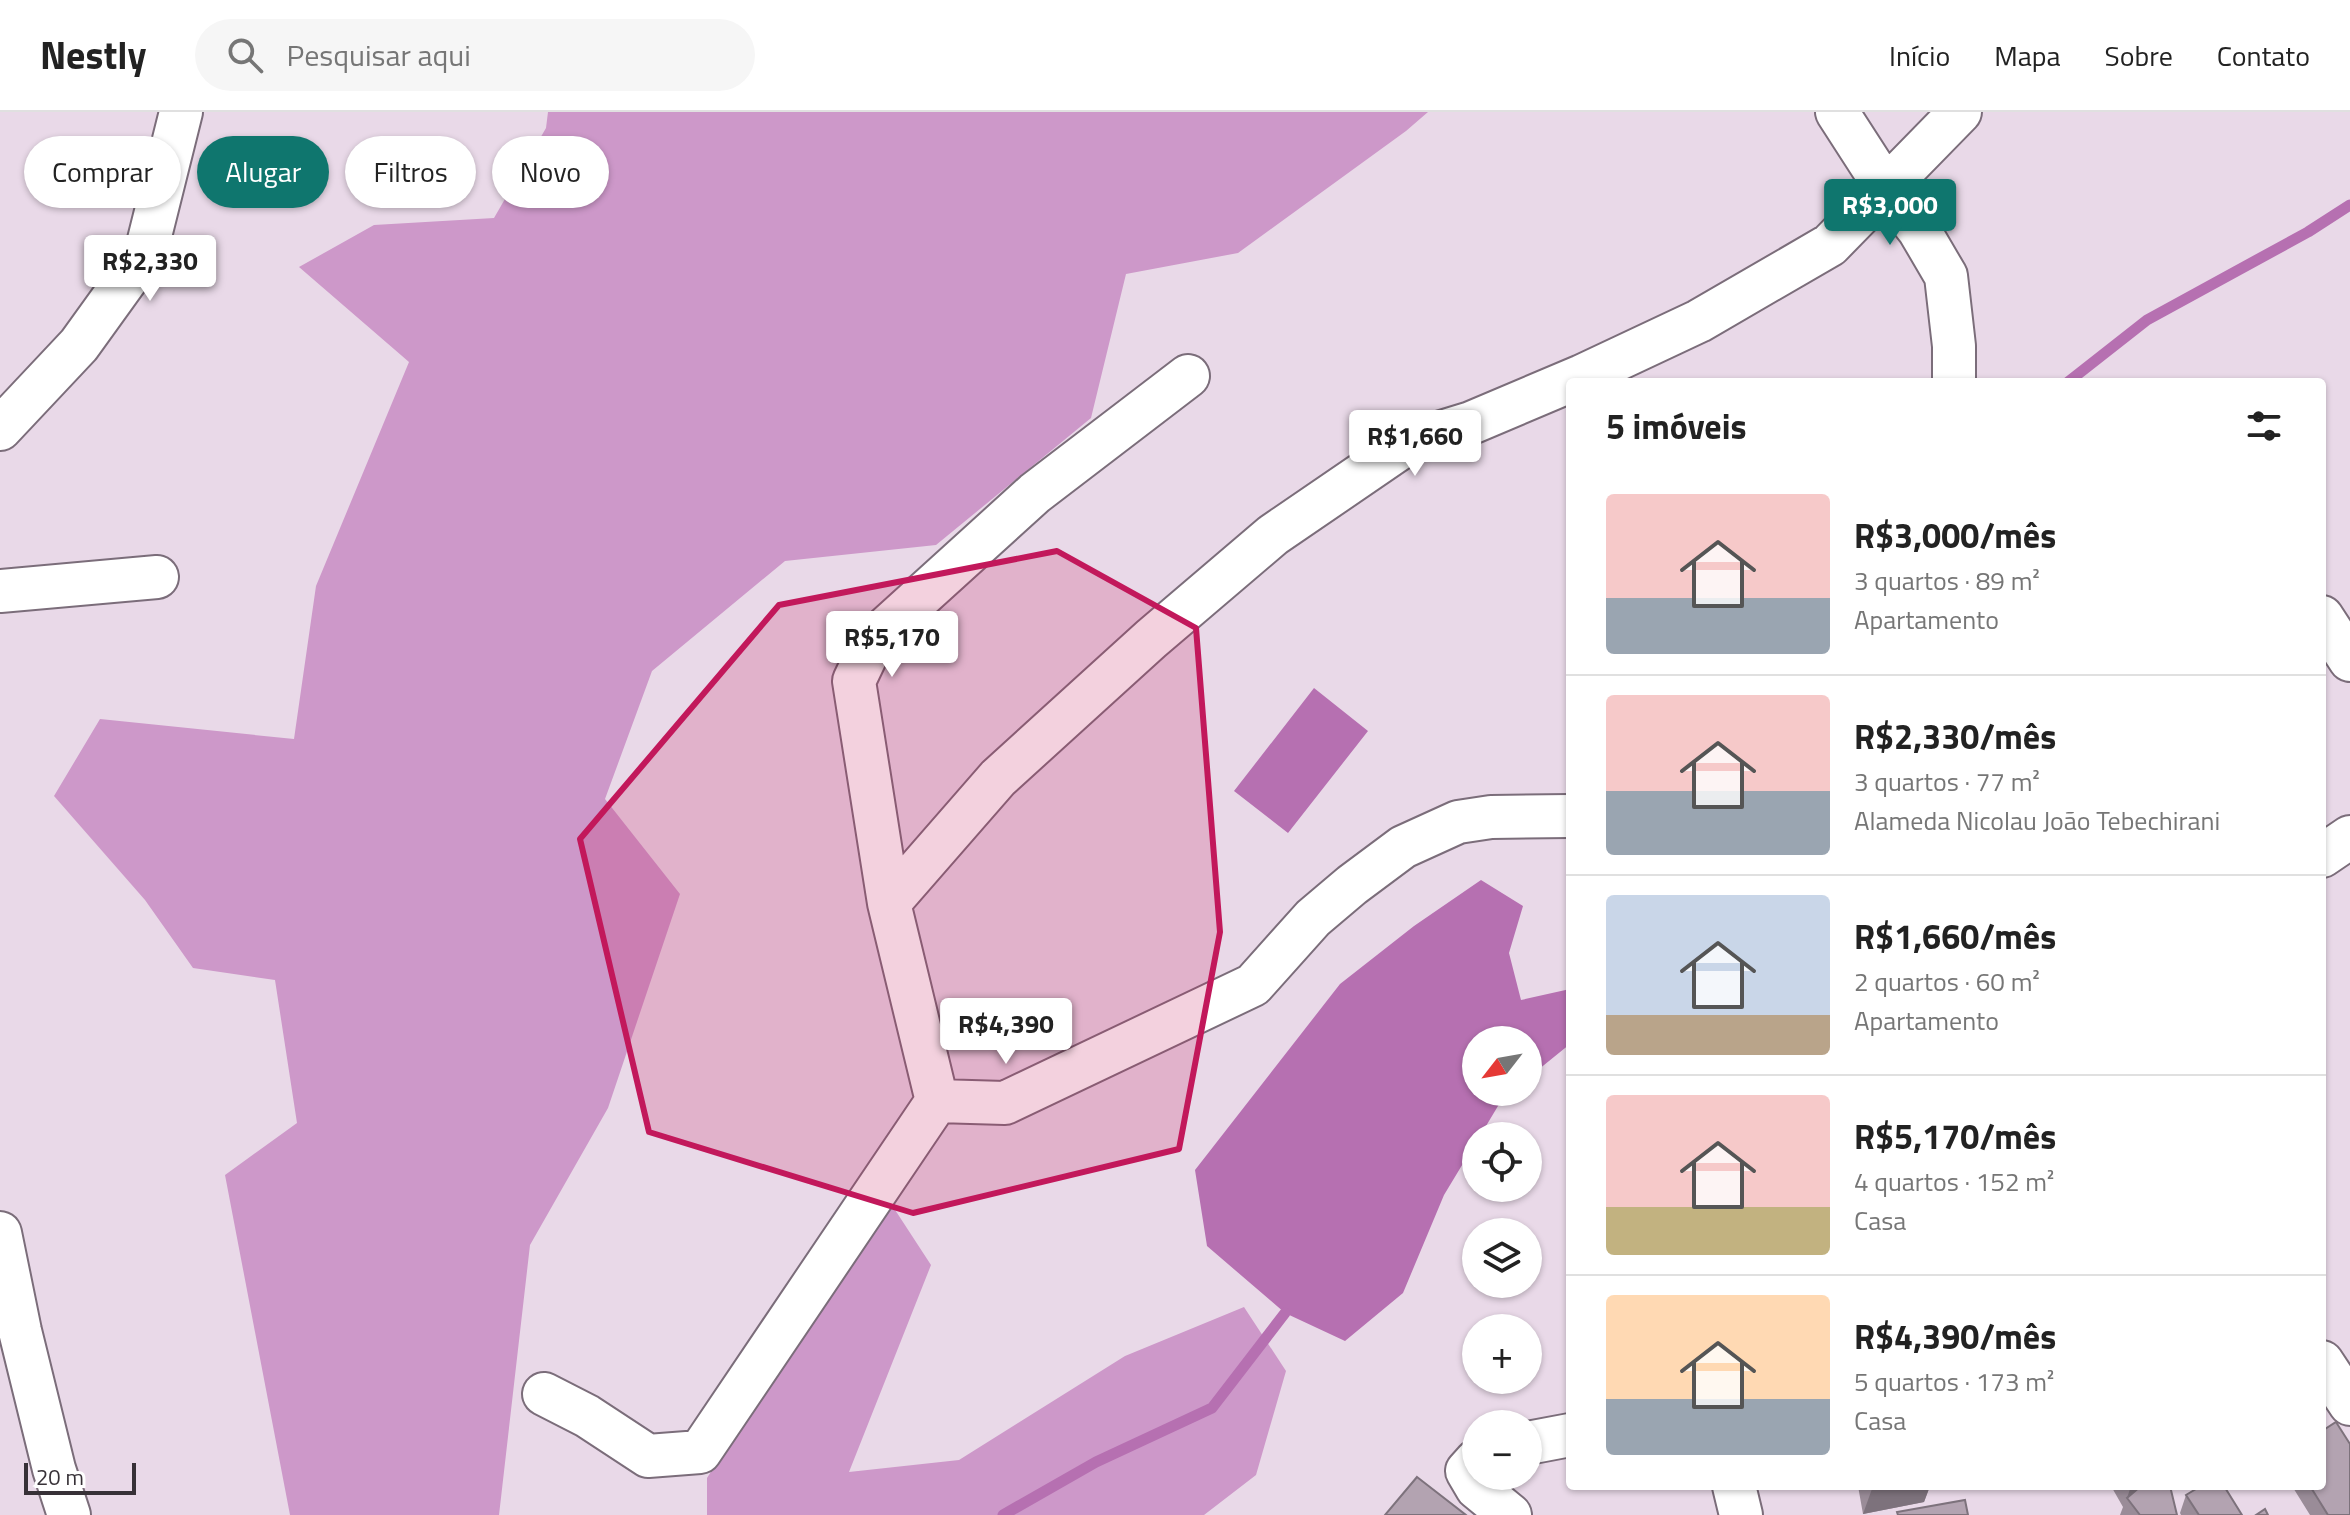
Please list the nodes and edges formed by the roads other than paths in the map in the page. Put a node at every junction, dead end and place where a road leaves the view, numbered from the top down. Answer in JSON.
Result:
{"nodes":[{"id":1,"x":181,"y":112,"type":"edge"},
{"id":2,"x":1837,"y":112,"type":"edge"},
{"id":3,"x":1960,"y":112,"type":"edge"},
{"id":4,"x":1886,"y":188,"type":"junction"},
{"id":5,"x":1188,"y":376,"type":"dead end"},
{"id":6,"x":1577,"y":378,"type":"edge"},
{"id":7,"x":1954,"y":378,"type":"edge"},
{"id":8,"x":1566,"y":383,"type":"edge"},
{"id":9,"x":0,"y":429,"type":"edge"},
{"id":10,"x":157,"y":577,"type":"dead end"},
{"id":11,"x":0,"y":591,"type":"edge"},
{"id":12,"x":2326,"y":623,"type":"edge"},
{"id":13,"x":2350,"y":660,"type":"edge"},
{"id":14,"x":1566,"y":816,"type":"edge"},
{"id":15,"x":2350,"y":837,"type":"edge"},
{"id":16,"x":2326,"y":853,"type":"edge"},
{"id":17,"x":889,"y":903,"type":"junction"},
{"id":18,"x":937,"y":1101,"type":"junction"},
{"id":19,"x":0,"y":1233,"type":"edge"},
{"id":20,"x":10,"y":1336,"type":"edge"},
{"id":21,"x":2326,"y":1368,"type":"edge"},
{"id":22,"x":544,"y":1394,"type":"dead end"},
{"id":23,"x":2350,"y":1404,"type":"edge"},
{"id":24,"x":1566,"y":1436,"type":"edge"},
{"id":25,"x":1542,"y":1440,"type":"edge"},
{"id":26,"x":1479,"y":1490,"type":"edge"},
{"id":27,"x":1735,"y":1490,"type":"edge"},
{"id":28,"x":69,"y":1515,"type":"edge"},
{"id":29,"x":1510,"y":1515,"type":"edge"},
{"id":30,"x":1741,"y":1515,"type":"edge"}],
"edges":[{"from":1,"to":9,"type":"street"},
{"from":2,"to":4,"type":"street"},
{"from":3,"to":4,"type":"street"},
{"from":4,"to":6,"type":"street"},
{"from":4,"to":7,"type":"street"},
{"from":5,"to":17,"type":"street"},
{"from":8,"to":17,"type":"street"},
{"from":10,"to":11,"type":"street"},
{"from":12,"to":13,"type":"street"},
{"from":14,"to":18,"type":"street"},
{"from":15,"to":16,"type":"street"},
{"from":17,"to":18,"type":"street"},
{"from":18,"to":22,"type":"street"},
{"from":19,"to":20,"type":"street"},
{"from":20,"to":28,"type":"street"},
{"from":21,"to":23,"type":"street"},
{"from":24,"to":25,"type":"street"},
{"from":26,"to":29,"type":"street"},
{"from":27,"to":30,"type":"street"}]}
